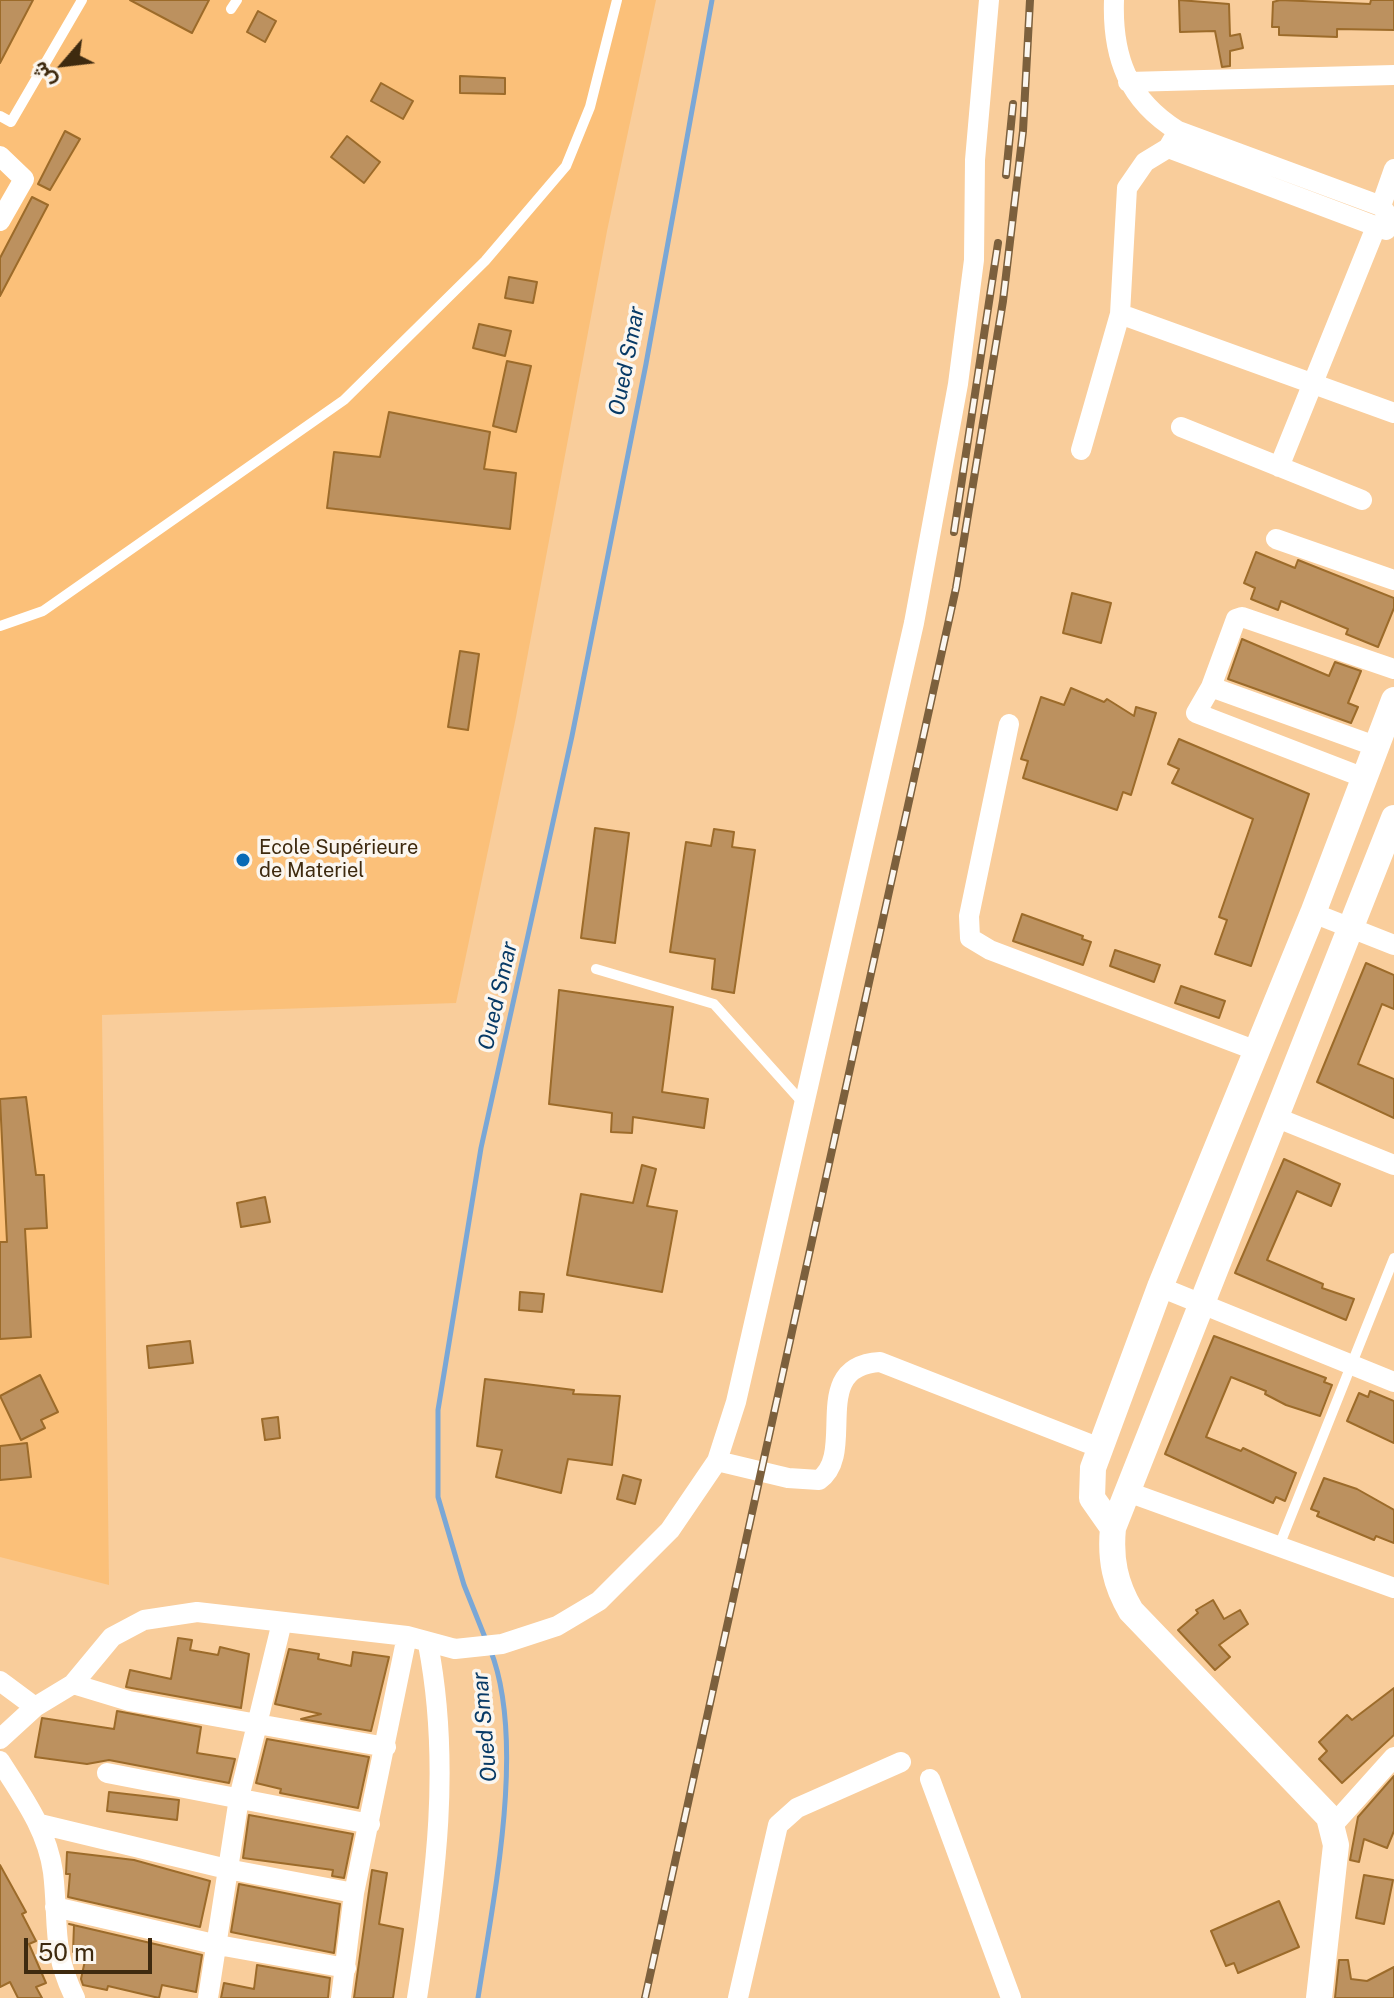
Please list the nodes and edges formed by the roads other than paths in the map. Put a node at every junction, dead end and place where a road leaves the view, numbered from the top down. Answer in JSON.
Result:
{"nodes":[{"id":1,"x":82,"y":0,"type":"edge"},
{"id":2,"x":617,"y":0,"type":"edge"},
{"id":3,"x":989,"y":0,"type":"edge"},
{"id":4,"x":1114,"y":0,"type":"edge"},
{"id":5,"x":1394,"y":75,"type":"edge"},
{"id":6,"x":1128,"y":82,"type":"junction"},
{"id":7,"x":0,"y":116,"type":"edge"},
{"id":8,"x":1173,"y":139,"type":"junction"},
{"id":9,"x":0,"y":156,"type":"edge"},
{"id":10,"x":1394,"y":169,"type":"edge"},
{"id":11,"x":1380,"y":219,"type":"edge"},
{"id":12,"x":0,"y":221,"type":"edge"},
{"id":13,"x":1120,"y":314,"type":"junction"},
{"id":14,"x":1313,"y":384,"type":"junction"},
{"id":15,"x":1394,"y":413,"type":"edge"},
{"id":16,"x":1181,"y":427,"type":"dead end"},
{"id":17,"x":1081,"y":450,"type":"dead end"},
{"id":18,"x":1279,"y":467,"type":"junction"},
{"id":19,"x":1362,"y":500,"type":"dead end"},
{"id":20,"x":1276,"y":539,"type":"dead end"},
{"id":21,"x":1394,"y":580,"type":"edge"},
{"id":22,"x":0,"y":626,"type":"edge"},
{"id":23,"x":1394,"y":669,"type":"edge"},
{"id":24,"x":1211,"y":687,"type":"junction"},
{"id":25,"x":1394,"y":700,"type":"edge"},
{"id":26,"x":1009,"y":724,"type":"dead end"},
{"id":27,"x":1375,"y":746,"type":"junction"},
{"id":28,"x":1362,"y":777,"type":"junction"},
{"id":29,"x":1394,"y":818,"type":"edge"},
{"id":30,"x":1313,"y":913,"type":"junction"},
{"id":31,"x":1351,"y":928,"type":"junction"},
{"id":32,"x":1394,"y":945,"type":"edge"},
{"id":33,"x":596,"y":969,"type":"dead end"},
{"id":34,"x":1257,"y":1051,"type":"junction"},
{"id":35,"x":802,"y":1102,"type":"junction"},
{"id":36,"x":1275,"y":1117,"type":"junction"},
{"id":37,"x":1394,"y":1165,"type":"edge"},
{"id":38,"x":1394,"y":1258,"type":"edge"},
{"id":39,"x":1160,"y":1287,"type":"junction"},
{"id":40,"x":1201,"y":1304,"type":"junction"},
{"id":41,"x":1352,"y":1365,"type":"junction"},
{"id":42,"x":1394,"y":1382,"type":"edge"},
{"id":43,"x":1100,"y":1448,"type":"junction"},
{"id":44,"x":717,"y":1461,"type":"junction"},
{"id":45,"x":1128,"y":1492,"type":"junction"},
{"id":46,"x":1113,"y":1528,"type":"junction"},
{"id":47,"x":1279,"y":1546,"type":"junction"},
{"id":48,"x":1394,"y":1588,"type":"edge"},
{"id":49,"x":282,"y":1622,"type":"junction"},
{"id":50,"x":407,"y":1636,"type":"junction"},
{"id":51,"x":428,"y":1644,"type":"junction"},
{"id":52,"x":0,"y":1681,"type":"edge"},
{"id":53,"x":73,"y":1684,"type":"junction"},
{"id":54,"x":35,"y":1707,"type":"junction"},
{"id":55,"x":256,"y":1723,"type":"junction"},
{"id":56,"x":0,"y":1739,"type":"edge"},
{"id":57,"x":386,"y":1747,"type":"junction"},
{"id":58,"x":1394,"y":1757,"type":"edge"},
{"id":59,"x":0,"y":1761,"type":"edge"},
{"id":60,"x":901,"y":1762,"type":"dead end"},
{"id":61,"x":107,"y":1773,"type":"dead end"},
{"id":62,"x":930,"y":1779,"type":"dead end"},
{"id":63,"x":239,"y":1798,"type":"junction"},
{"id":64,"x":40,"y":1824,"type":"junction"},
{"id":65,"x":370,"y":1824,"type":"junction"},
{"id":66,"x":1333,"y":1825,"type":"junction"},
{"id":67,"x":227,"y":1869,"type":"junction"},
{"id":68,"x":354,"y":1893,"type":"junction"},
{"id":69,"x":55,"y":1907,"type":"junction"},
{"id":70,"x":218,"y":1945,"type":"junction"},
{"id":71,"x":346,"y":1968,"type":"junction"},
{"id":72,"x":75,"y":1998,"type":"edge"},
{"id":73,"x":208,"y":1998,"type":"edge"},
{"id":74,"x":341,"y":1998,"type":"edge"},
{"id":75,"x":417,"y":1998,"type":"edge"},
{"id":76,"x":738,"y":1998,"type":"edge"},
{"id":77,"x":1011,"y":1998,"type":"edge"},
{"id":78,"x":1319,"y":1998,"type":"edge"}],
"edges":[{"from":1,"to":7,"type":"lane"},
{"from":2,"to":22,"type":"lane"},
{"from":3,"to":35,"type":"street"},
{"from":4,"to":6,"type":"street"},
{"from":5,"to":6,"type":"street"},
{"from":6,"to":8,"type":"street"},
{"from":8,"to":11,"type":"street"},
{"from":8,"to":13,"type":"street"},
{"from":9,"to":12,"type":"street"},
{"from":10,"to":11,"type":"street"},
{"from":11,"to":14,"type":"street"},
{"from":13,"to":14,"type":"street"},
{"from":13,"to":17,"type":"street"},
{"from":14,"to":15,"type":"street"},
{"from":14,"to":18,"type":"street"},
{"from":16,"to":18,"type":"street"},
{"from":18,"to":19,"type":"street"},
{"from":20,"to":21,"type":"street"},
{"from":23,"to":24,"type":"street"},
{"from":24,"to":27,"type":"street"},
{"from":24,"to":28,"type":"street"},
{"from":25,"to":27,"type":"street"},
{"from":26,"to":34,"type":"street"},
{"from":27,"to":28,"type":"street"},
{"from":28,"to":30,"type":"street"},
{"from":29,"to":31,"type":"street"},
{"from":30,"to":31,"type":"street"},
{"from":30,"to":34,"type":"street"},
{"from":31,"to":32,"type":"street"},
{"from":31,"to":36,"type":"street"},
{"from":33,"to":35,"type":"lane"},
{"from":34,"to":39,"type":"street"},
{"from":35,"to":44,"type":"street"},
{"from":36,"to":37,"type":"street"},
{"from":36,"to":40,"type":"street"},
{"from":38,"to":41,"type":"lane"},
{"from":39,"to":40,"type":"street"},
{"from":39,"to":43,"type":"street"},
{"from":40,"to":41,"type":"street"},
{"from":40,"to":45,"type":"street"},
{"from":41,"to":42,"type":"street"},
{"from":41,"to":47,"type":"lane"},
{"from":43,"to":44,"type":"street"},
{"from":43,"to":46,"type":"street"},
{"from":44,"to":51,"type":"street"},
{"from":45,"to":46,"type":"street"},
{"from":45,"to":47,"type":"street"},
{"from":46,"to":66,"type":"street"},
{"from":47,"to":48,"type":"street"},
{"from":49,"to":50,"type":"street"},
{"from":49,"to":53,"type":"street"},
{"from":49,"to":55,"type":"street"},
{"from":50,"to":51,"type":"street"},
{"from":50,"to":57,"type":"street"},
{"from":51,"to":75,"type":"street"},
{"from":52,"to":54,"type":"street"},
{"from":53,"to":54,"type":"street"},
{"from":53,"to":55,"type":"street"},
{"from":54,"to":56,"type":"street"},
{"from":55,"to":57,"type":"street"},
{"from":55,"to":63,"type":"street"},
{"from":57,"to":65,"type":"street"},
{"from":58,"to":66,"type":"street"},
{"from":59,"to":64,"type":"street"},
{"from":60,"to":76,"type":"street"},
{"from":61,"to":63,"type":"street"},
{"from":62,"to":77,"type":"street"},
{"from":63,"to":65,"type":"street"},
{"from":63,"to":67,"type":"street"},
{"from":64,"to":67,"type":"street"},
{"from":64,"to":69,"type":"street"},
{"from":65,"to":68,"type":"street"},
{"from":66,"to":78,"type":"street"},
{"from":67,"to":68,"type":"street"},
{"from":67,"to":70,"type":"street"},
{"from":68,"to":71,"type":"street"},
{"from":69,"to":70,"type":"street"},
{"from":69,"to":72,"type":"street"},
{"from":70,"to":71,"type":"street"},
{"from":70,"to":73,"type":"street"},
{"from":71,"to":74,"type":"street"}]}
